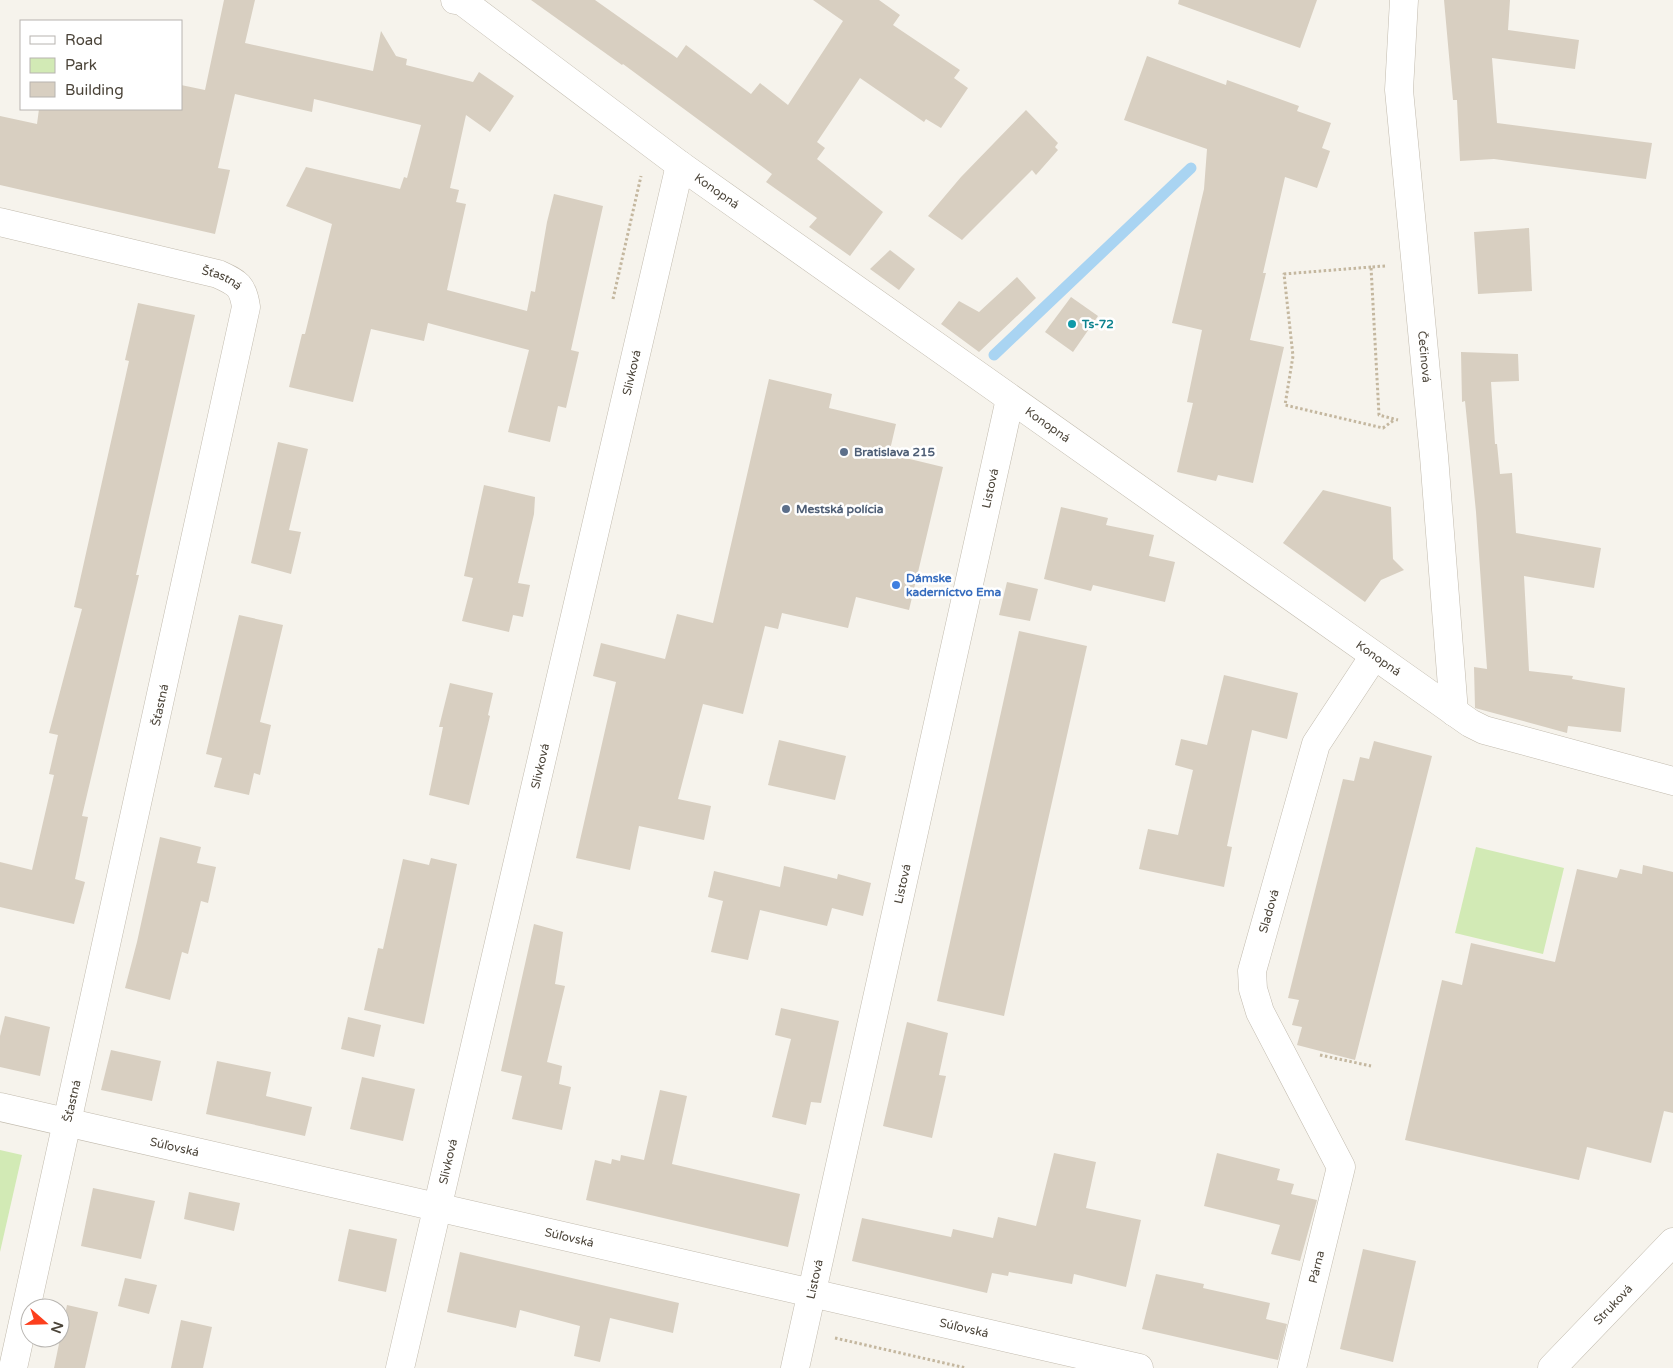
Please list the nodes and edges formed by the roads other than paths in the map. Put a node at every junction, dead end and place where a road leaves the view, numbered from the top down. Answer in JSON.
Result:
{"nodes":[{"id":1,"x":460,"y":0,"type":"edge"},
{"id":2,"x":1404,"y":0,"type":"edge"},
{"id":3,"x":680,"y":165,"type":"junction"},
{"id":4,"x":0,"y":222,"type":"edge"},
{"id":5,"x":1010,"y":399,"type":"junction"},
{"id":6,"x":1374,"y":656,"type":"junction"},
{"id":7,"x":1454,"y":712,"type":"junction"},
{"id":8,"x":1673,"y":781,"type":"edge"},
{"id":9,"x":0,"y":1107,"type":"edge"},
{"id":10,"x":67,"y":1123,"type":"junction"},
{"id":11,"x":1340,"y":1167,"type":"joint"},
{"id":12,"x":437,"y":1207,"type":"junction"},
{"id":13,"x":1673,"y":1242,"type":"edge"},
{"id":14,"x":813,"y":1293,"type":"junction"},
{"id":15,"x":13,"y":1368,"type":"edge"},
{"id":16,"x":400,"y":1368,"type":"edge"},
{"id":17,"x":795,"y":1368,"type":"edge"},
{"id":18,"x":1139,"y":1368,"type":"edge"},
{"id":19,"x":1292,"y":1368,"type":"edge"},
{"id":20,"x":1552,"y":1368,"type":"edge"}],
"edges":[{"from":1,"to":3,"type":"street","name":"Konopná"},
{"from":2,"to":7,"type":"street","name":"Čečinová"},
{"from":3,"to":5,"type":"street","name":"Konopná"},
{"from":3,"to":12,"type":"street","name":"Slivková"},
{"from":4,"to":10,"type":"street","name":"Šťastná"},
{"from":5,"to":6,"type":"street","name":"Konopná"},
{"from":5,"to":14,"type":"street","name":"Listová"},
{"from":6,"to":7,"type":"street","name":"Konopná"},
{"from":6,"to":11,"type":"street","name":"Sladová"},
{"from":7,"to":8,"type":"street","name":"Konopná"},
{"from":9,"to":10,"type":"street","name":"Súľovská"},
{"from":10,"to":12,"type":"street","name":"Súľovská"},
{"from":10,"to":15,"type":"street","name":"Šťastná"},
{"from":11,"to":19,"type":"street","name":"Párna"},
{"from":12,"to":14,"type":"street","name":"Súľovská"},
{"from":12,"to":16,"type":"street","name":"Slivková"},
{"from":13,"to":20,"type":"street","name":"Struková"},
{"from":14,"to":17,"type":"street","name":"Listová"},
{"from":14,"to":18,"type":"street","name":"Súľovská"}]}
